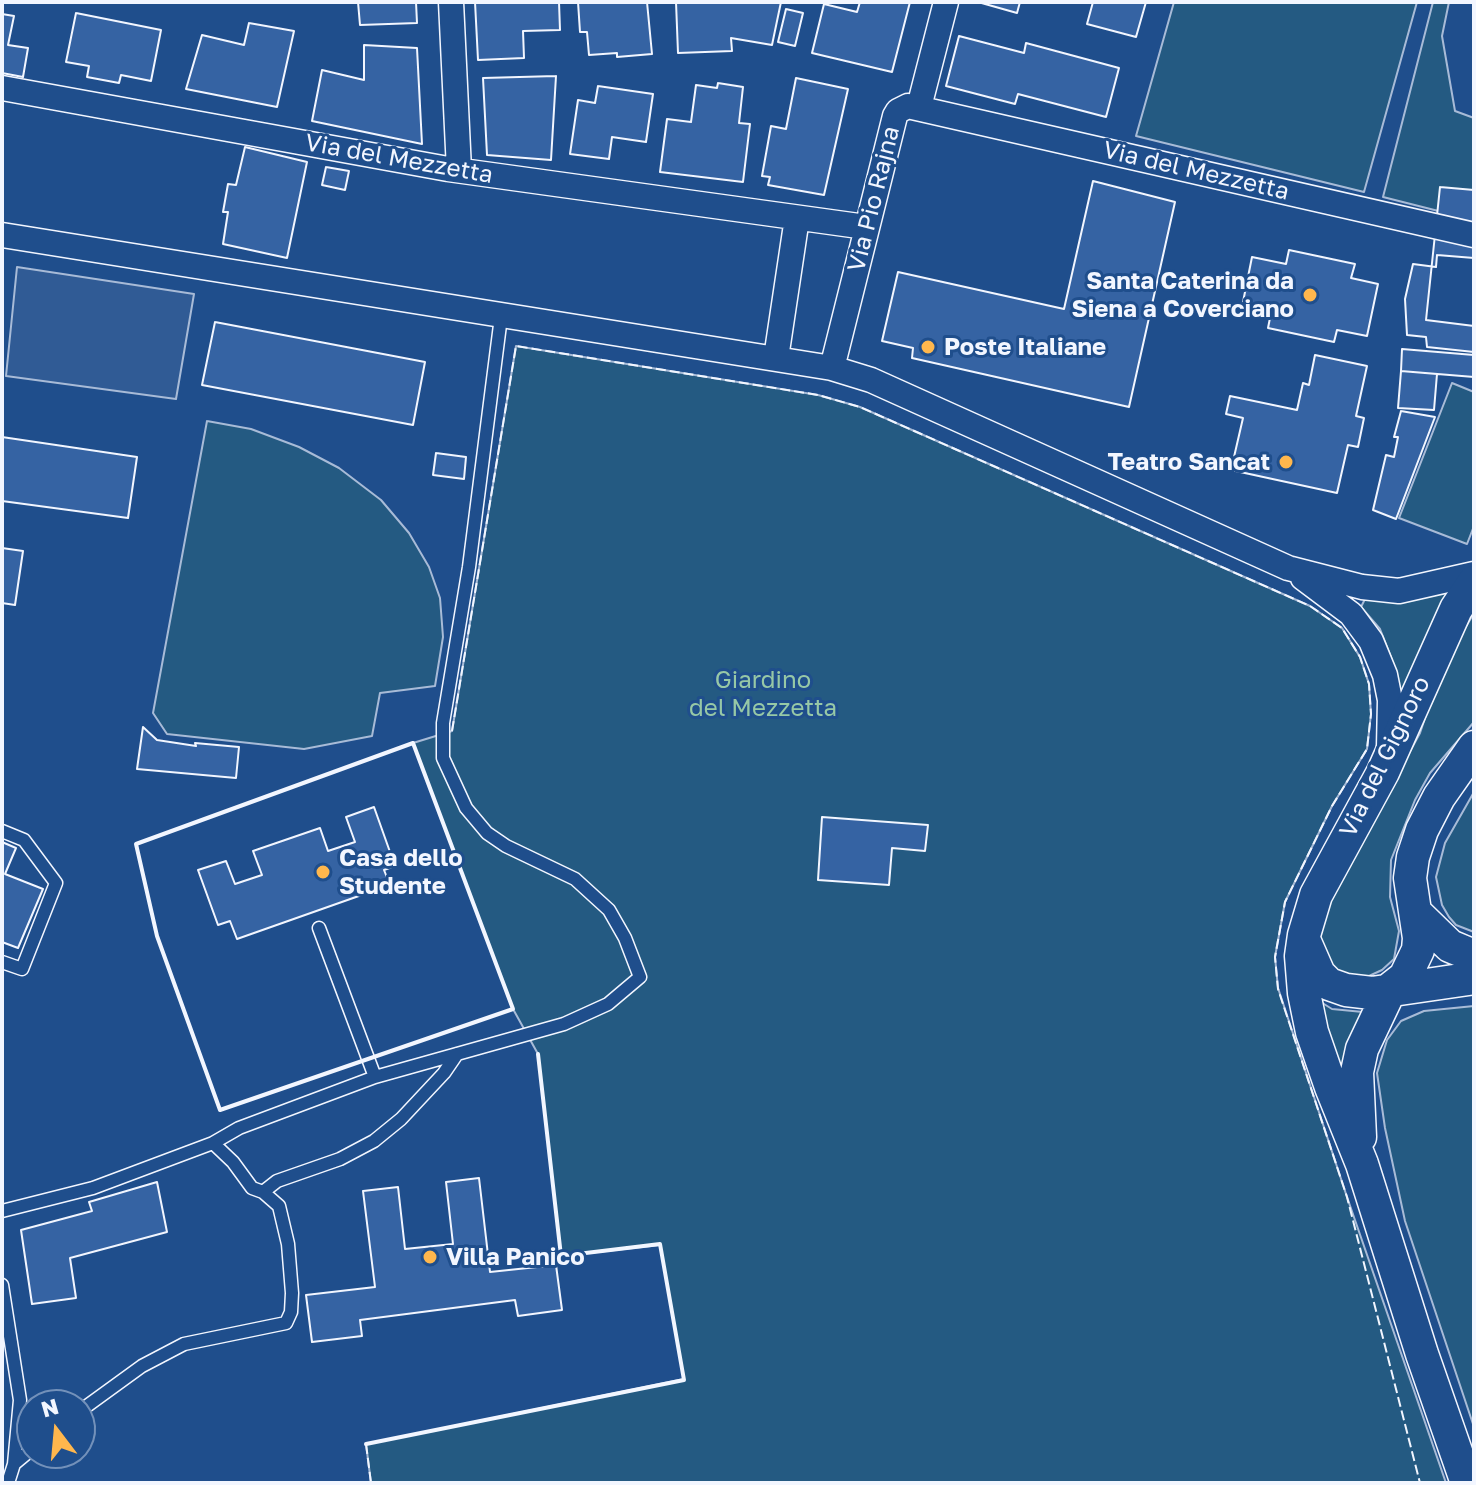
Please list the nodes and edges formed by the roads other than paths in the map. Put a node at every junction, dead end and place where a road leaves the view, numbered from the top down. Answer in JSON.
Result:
{"nodes":[{"id":1,"x":451,"y":2,"type":"edge"},
{"id":2,"x":946,"y":2,"type":"edge"},
{"id":3,"x":2,"y":88,"type":"edge"},
{"id":4,"x":919,"y":107,"type":"junction"},
{"id":5,"x":459,"y":170,"type":"junction"},
{"id":6,"x":797,"y":218,"type":"junction"},
{"id":7,"x":866,"y":227,"type":"junction"},
{"id":8,"x":2,"y":235,"type":"edge"},
{"id":9,"x":1474,"y":235,"type":"edge"},
{"id":10,"x":501,"y":317,"type":"junction"},
{"id":11,"x":776,"y":358,"type":"junction"},
{"id":12,"x":832,"y":368,"type":"junction"},
{"id":13,"x":1288,"y":568,"type":"junction"},
{"id":14,"x":1474,"y":574,"type":"edge"},
{"id":15,"x":1474,"y":582,"type":"edge"},
{"id":16,"x":1474,"y":747,"type":"edge"},
{"id":17,"x":1388,"y":758,"type":"junction"},
{"id":18,"x":2,"y":831,"type":"edge"},
{"id":19,"x":1416,"y":913,"type":"junction"},
{"id":20,"x":319,"y":928,"type":"dead end"},
{"id":21,"x":1304,"y":935,"type":"junction"},
{"id":22,"x":1474,"y":956,"type":"edge"},
{"id":23,"x":2,"y":962,"type":"edge"},
{"id":24,"x":1474,"y":978,"type":"edge"},
{"id":25,"x":1391,"y":988,"type":"junction"},
{"id":26,"x":457,"y":1054,"type":"junction"},
{"id":27,"x":375,"y":1077,"type":"junction"},
{"id":28,"x":213,"y":1143,"type":"junction"},
{"id":29,"x":1362,"y":1164,"type":"junction"},
{"id":30,"x":263,"y":1192,"type":"junction"},
{"id":31,"x":2,"y":1211,"type":"edge"},
{"id":32,"x":2,"y":1285,"type":"edge"},
{"id":33,"x":16,"y":1384,"type":"junction"},
{"id":34,"x":2,"y":1385,"type":"edge"},
{"id":35,"x":96,"y":1399,"type":"edge"},
{"id":36,"x":14,"y":1464,"type":"joint"},
{"id":37,"x":8,"y":1483,"type":"edge"},
{"id":38,"x":1467,"y":1483,"type":"edge"}],
"edges":[{"from":1,"to":5,"type":"street"},
{"from":2,"to":4,"type":"street","name":"Via Pio Rajna"},
{"from":3,"to":5,"type":"street","name":"Via del Mezzetta"},
{"from":4,"to":7,"type":"street","name":"Via Pio Rajna"},
{"from":4,"to":9,"type":"street","name":"Via del Mezzetta"},
{"from":5,"to":6,"type":"street","name":"Via del Mezzetta"},
{"from":6,"to":7,"type":"street","name":"Via del Mezzetta"},
{"from":6,"to":11,"type":"street"},
{"from":7,"to":12,"type":"street","name":"Via Pio Rajna"},
{"from":8,"to":10,"type":"street"},
{"from":10,"to":11,"type":"street"},
{"from":10,"to":26,"type":"lane"},
{"from":11,"to":12,"type":"street"},
{"from":12,"to":13,"type":"street"},
{"from":13,"to":14,"type":"street"},
{"from":13,"to":17,"type":"street"},
{"from":15,"to":17,"type":"main road","name":"Via del Gignoro"},
{"from":16,"to":19,"type":"main road","name":"Via del Gignoro"},
{"from":17,"to":21,"type":"main road","name":"Via del Gignoro"},
{"from":18,"to":23,"type":"lane"},
{"from":19,"to":22,"type":"main road"},
{"from":19,"to":25,"type":"main road","name":"Via del Gignoro"},
{"from":20,"to":27,"type":"lane"},
{"from":21,"to":25,"type":"main road"},
{"from":21,"to":29,"type":"main road","name":"Via del Gignoro"},
{"from":24,"to":25,"type":"main road"},
{"from":25,"to":29,"type":"main road","name":"Via del Gignoro"},
{"from":26,"to":27,"type":"lane"},
{"from":26,"to":30,"type":"lane"},
{"from":27,"to":28,"type":"lane"},
{"from":28,"to":30,"type":"lane"},
{"from":28,"to":31,"type":"lane"},
{"from":29,"to":38,"type":"main road","name":"Via del Gignoro"},
{"from":30,"to":35,"type":"lane"},
{"from":32,"to":33,"type":"lane"},
{"from":33,"to":34,"type":"lane"},
{"from":33,"to":36,"type":"lane"},
{"from":36,"to":37,"type":"lane"}]}
